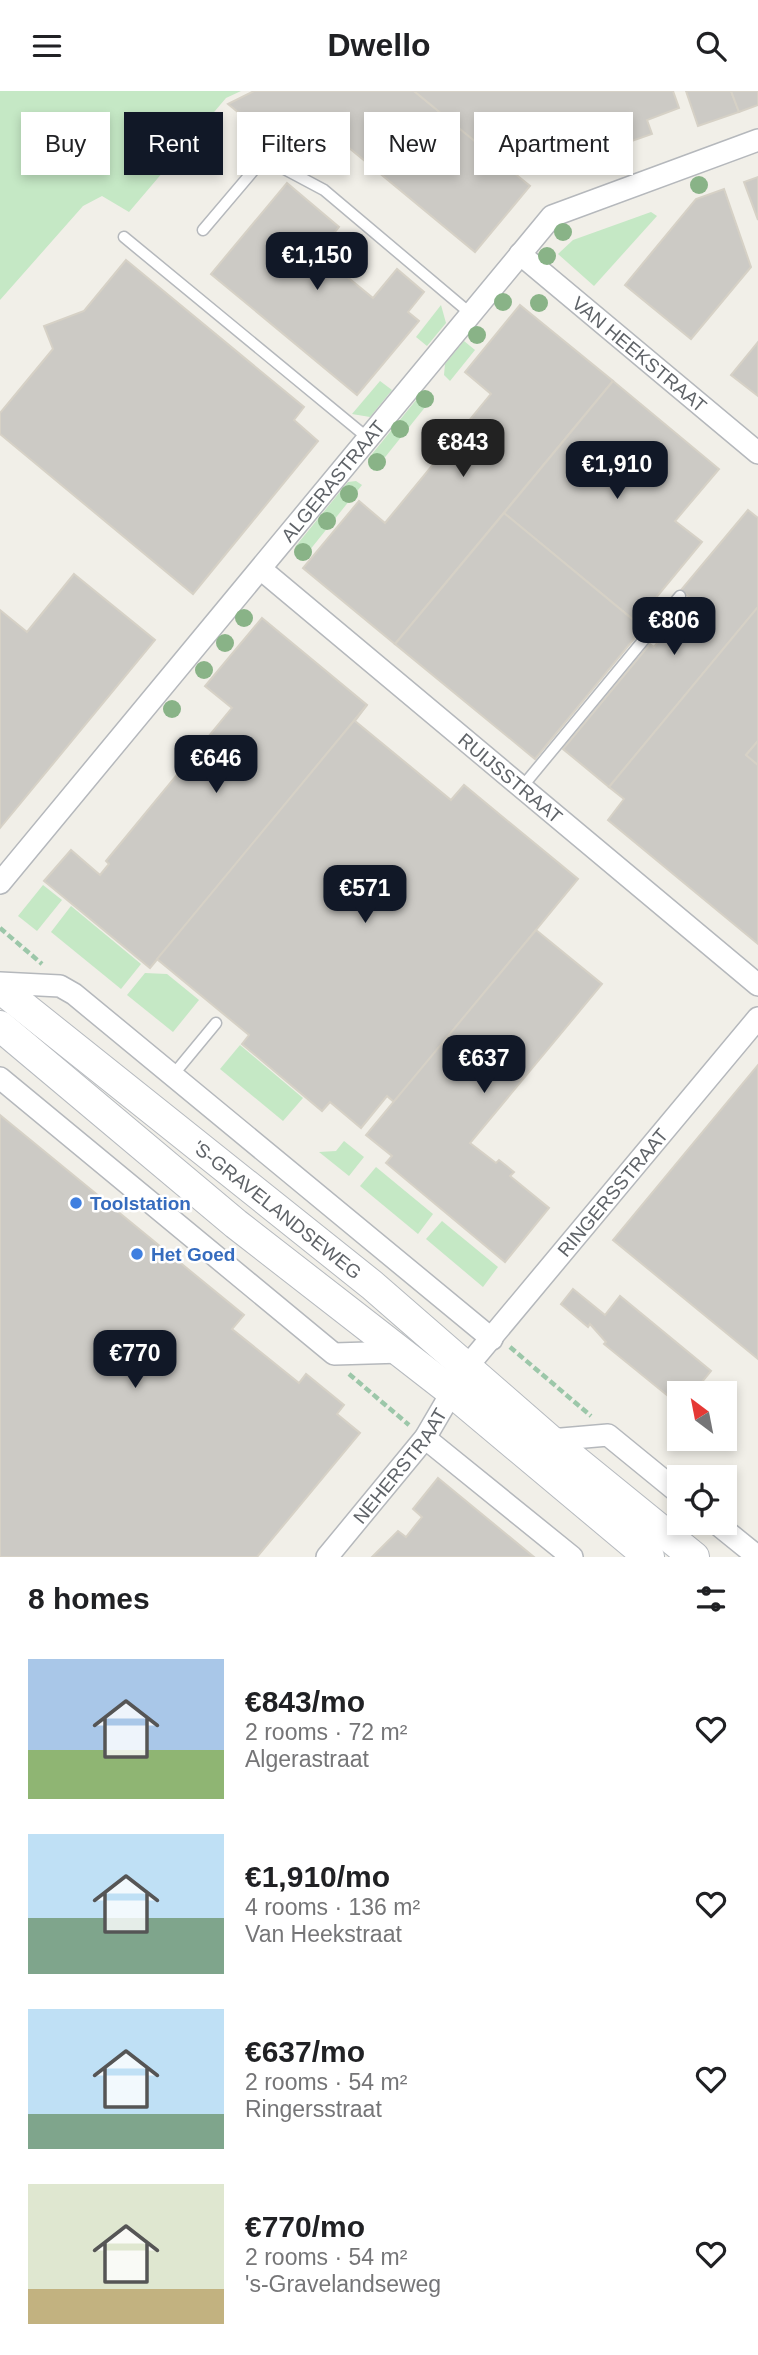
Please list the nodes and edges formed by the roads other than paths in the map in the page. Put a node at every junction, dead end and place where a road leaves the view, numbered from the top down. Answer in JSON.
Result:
{"nodes":[{"id":1,"x":758,"y":140,"type":"edge"},
{"id":2,"x":203,"y":230,"type":"dead end"},
{"id":3,"x":124,"y":237,"type":"dead end"},
{"id":4,"x":520,"y":254,"type":"junction"},
{"id":5,"x":471,"y":314,"type":"junction"},
{"id":6,"x":369,"y":439,"type":"junction"},
{"id":7,"x":758,"y":453,"type":"edge"},
{"id":8,"x":262,"y":570,"type":"junction"},
{"id":9,"x":680,"y":596,"type":"dead end"},
{"id":10,"x":522,"y":787,"type":"junction"},
{"id":11,"x":0,"y":883,"type":"edge"},
{"id":12,"x":758,"y":985,"type":"edge"},
{"id":13,"x":0,"y":986,"type":"edge"},
{"id":14,"x":758,"y":1018,"type":"edge"},
{"id":15,"x":216,"y":1023,"type":"dead end"},
{"id":16,"x":0,"y":1026,"type":"edge"},
{"id":17,"x":173,"y":1076,"type":"junction"},
{"id":18,"x":0,"y":1078,"type":"edge"},
{"id":19,"x":492,"y":1339,"type":"junction"},
{"id":20,"x":402,"y":1352,"type":"junction"},
{"id":21,"x":459,"y":1380,"type":"junction"},
{"id":22,"x":425,"y":1438,"type":"junction"},
{"id":23,"x":550,"y":1440,"type":"junction"},
{"id":24,"x":667,"y":1483,"type":"edge"},
{"id":25,"x":731,"y":1535,"type":"edge"},
{"id":26,"x":327,"y":1557,"type":"edge"},
{"id":27,"x":572,"y":1557,"type":"edge"},
{"id":28,"x":649,"y":1557,"type":"edge"},
{"id":29,"x":694,"y":1557,"type":"edge"},
{"id":30,"x":758,"y":1557,"type":"edge"}],
"edges":[{"from":1,"to":4,"type":"street","name":"ALGERASTRAAT"},
{"from":2,"to":5,"type":"lane"},
{"from":3,"to":6,"type":"lane"},
{"from":4,"to":5,"type":"street","name":"ALGERASTRAAT"},
{"from":4,"to":7,"type":"street","name":"VAN HEEKSTRAAT"},
{"from":5,"to":6,"type":"street","name":"ALGERASTRAAT"},
{"from":6,"to":8,"type":"street","name":"ALGERASTRAAT"},
{"from":8,"to":10,"type":"street","name":"RUIJSSTRAAT"},
{"from":8,"to":11,"type":"street","name":"ALGERASTRAAT"},
{"from":9,"to":10,"type":"lane"},
{"from":10,"to":12,"type":"street","name":"RUIJSSTRAAT"},
{"from":13,"to":17,"type":"street","name":"'S-GRAVELANDSEWEG"},
{"from":13,"to":21,"type":"main road","name":"'S-GRAVELANDSEWEG"},
{"from":14,"to":19,"type":"street","name":"RINGERSSTRAAT"},
{"from":15,"to":17,"type":"lane"},
{"from":16,"to":20,"type":"main road","name":"'S-GRAVELANDSEWEG"},
{"from":17,"to":19,"type":"street","name":"'S-GRAVELANDSEWEG"},
{"from":18,"to":20,"type":"street"},
{"from":19,"to":21,"type":"street","name":"RINGERSSTRAAT"},
{"from":20,"to":21,"type":"main road","name":"'S-GRAVELANDSEWEG"},
{"from":21,"to":22,"type":"street","name":"NEHERSTRAAT"},
{"from":21,"to":23,"type":"main road","name":"'S-GRAVELANDSEWEG"},
{"from":21,"to":28,"type":"main road","name":"'S-GRAVELANDSEWEG"},
{"from":22,"to":26,"type":"street","name":"NEHERSTRAAT"},
{"from":22,"to":27,"type":"street"},
{"from":23,"to":24,"type":"street"},
{"from":23,"to":29,"type":"main road","name":"'S-GRAVELANDSEWEG"},
{"from":25,"to":30,"type":"street"}]}
